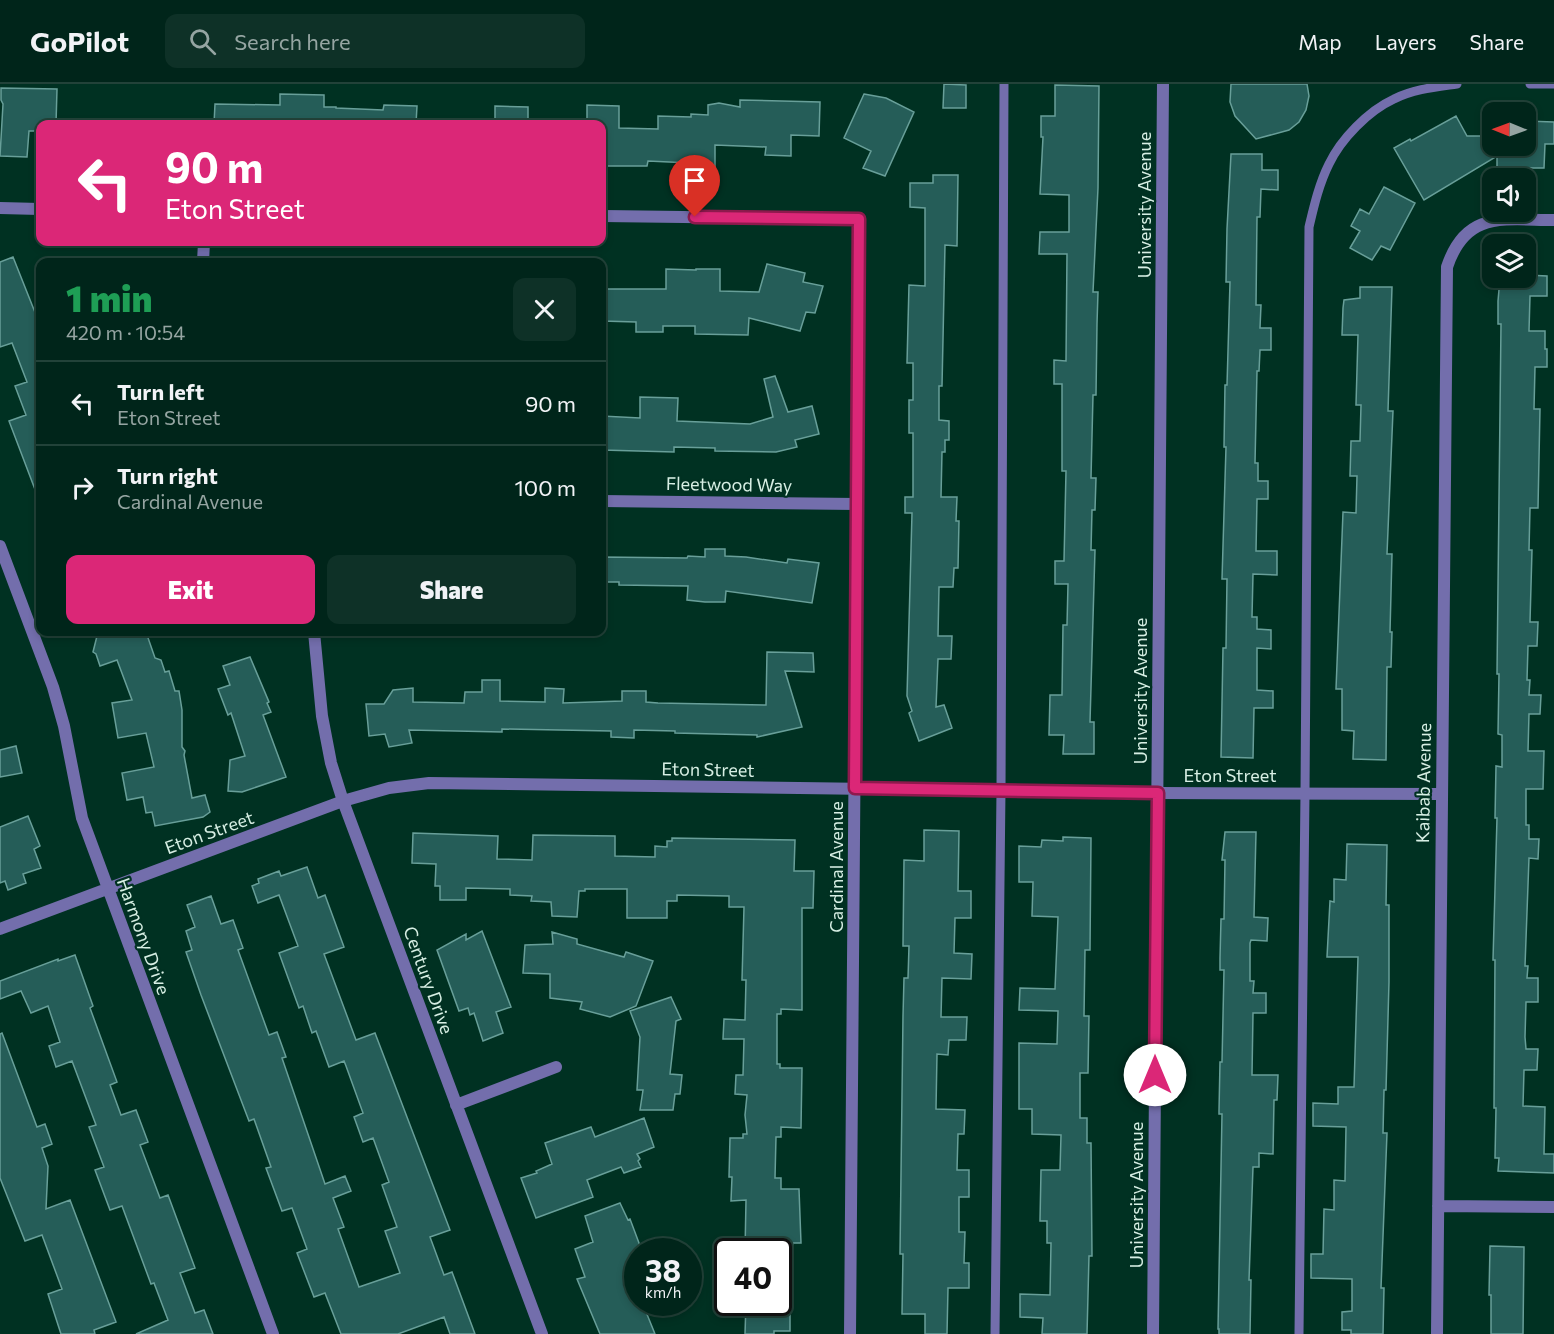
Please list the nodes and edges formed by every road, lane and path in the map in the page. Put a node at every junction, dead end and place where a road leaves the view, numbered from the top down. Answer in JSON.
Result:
{"nodes":[{"id":1,"x":1004,"y":84,"type":"edge"},
{"id":2,"x":1163,"y":84,"type":"edge"},
{"id":3,"x":1457,"y":84,"type":"edge"},
{"id":4,"x":1530,"y":84,"type":"edge"},
{"id":5,"x":1554,"y":84,"type":"edge"},
{"id":6,"x":0,"y":208,"type":"edge"},
{"id":7,"x":36,"y":209,"type":"edge"},
{"id":8,"x":606,"y":216,"type":"edge"},
{"id":9,"x":1554,"y":220,"type":"edge"},
{"id":10,"x":606,"y":501,"type":"edge"},
{"id":11,"x":857,"y":504,"type":"junction"},
{"id":12,"x":0,"y":546,"type":"edge"},
{"id":13,"x":314,"y":636,"type":"edge"},
{"id":14,"x":855,"y":788,"type":"junction"},
{"id":15,"x":1000,"y":790,"type":"junction"},
{"id":16,"x":1158,"y":793,"type":"junction"},
{"id":17,"x":1305,"y":794,"type":"junction"},
{"id":18,"x":1441,"y":794,"type":"junction"},
{"id":19,"x":343,"y":801,"type":"junction"},
{"id":20,"x":107,"y":889,"type":"junction"},
{"id":21,"x":0,"y":929,"type":"edge"},
{"id":22,"x":556,"y":1067,"type":"dead end"},
{"id":23,"x":456,"y":1105,"type":"junction"},
{"id":24,"x":1438,"y":1206,"type":"junction"},
{"id":25,"x":1554,"y":1207,"type":"edge"},
{"id":26,"x":273,"y":1334,"type":"edge"},
{"id":27,"x":542,"y":1334,"type":"edge"},
{"id":28,"x":850,"y":1334,"type":"edge"},
{"id":29,"x":994,"y":1334,"type":"edge"},
{"id":30,"x":1153,"y":1334,"type":"edge"},
{"id":31,"x":1299,"y":1334,"type":"edge"},
{"id":32,"x":1437,"y":1334,"type":"edge"}],
"edges":[{"from":1,"to":15,"type":"lane"},
{"from":2,"to":16,"type":"street","name":"University Avenue"},
{"from":3,"to":17,"type":"lane"},
{"from":4,"to":5,"type":"lane"},
{"from":6,"to":7,"type":"street"},
{"from":8,"to":11,"type":"street","name":"Cardinal Avenue"},
{"from":9,"to":18,"type":"street","name":"Kaibab Avenue"},
{"from":10,"to":11,"type":"street","name":"Fleetwood Way"},
{"from":11,"to":14,"type":"street","name":"Cardinal Avenue"},
{"from":12,"to":20,"type":"street","name":"Harmony Drive"},
{"from":13,"to":19,"type":"street","name":"Century Drive"},
{"from":14,"to":15,"type":"street","name":"Eton Street"},
{"from":14,"to":19,"type":"street","name":"Eton Street"},
{"from":14,"to":28,"type":"street","name":"Cardinal Avenue"},
{"from":15,"to":16,"type":"street","name":"Eton Street"},
{"from":15,"to":29,"type":"lane"},
{"from":16,"to":17,"type":"street","name":"Eton Street"},
{"from":16,"to":30,"type":"street","name":"University Avenue"},
{"from":17,"to":18,"type":"street","name":"Eton Street"},
{"from":17,"to":31,"type":"lane"},
{"from":18,"to":24,"type":"street","name":"Kaibab Avenue"},
{"from":19,"to":20,"type":"street","name":"Eton Street"},
{"from":19,"to":23,"type":"street","name":"Century Drive"},
{"from":20,"to":21,"type":"street","name":"Eton Street"},
{"from":20,"to":26,"type":"street","name":"Harmony Drive"},
{"from":22,"to":23,"type":"street"},
{"from":23,"to":27,"type":"street","name":"Century Drive"},
{"from":24,"to":25,"type":"street"},
{"from":24,"to":32,"type":"street","name":"Kaibab Avenue"}]}
